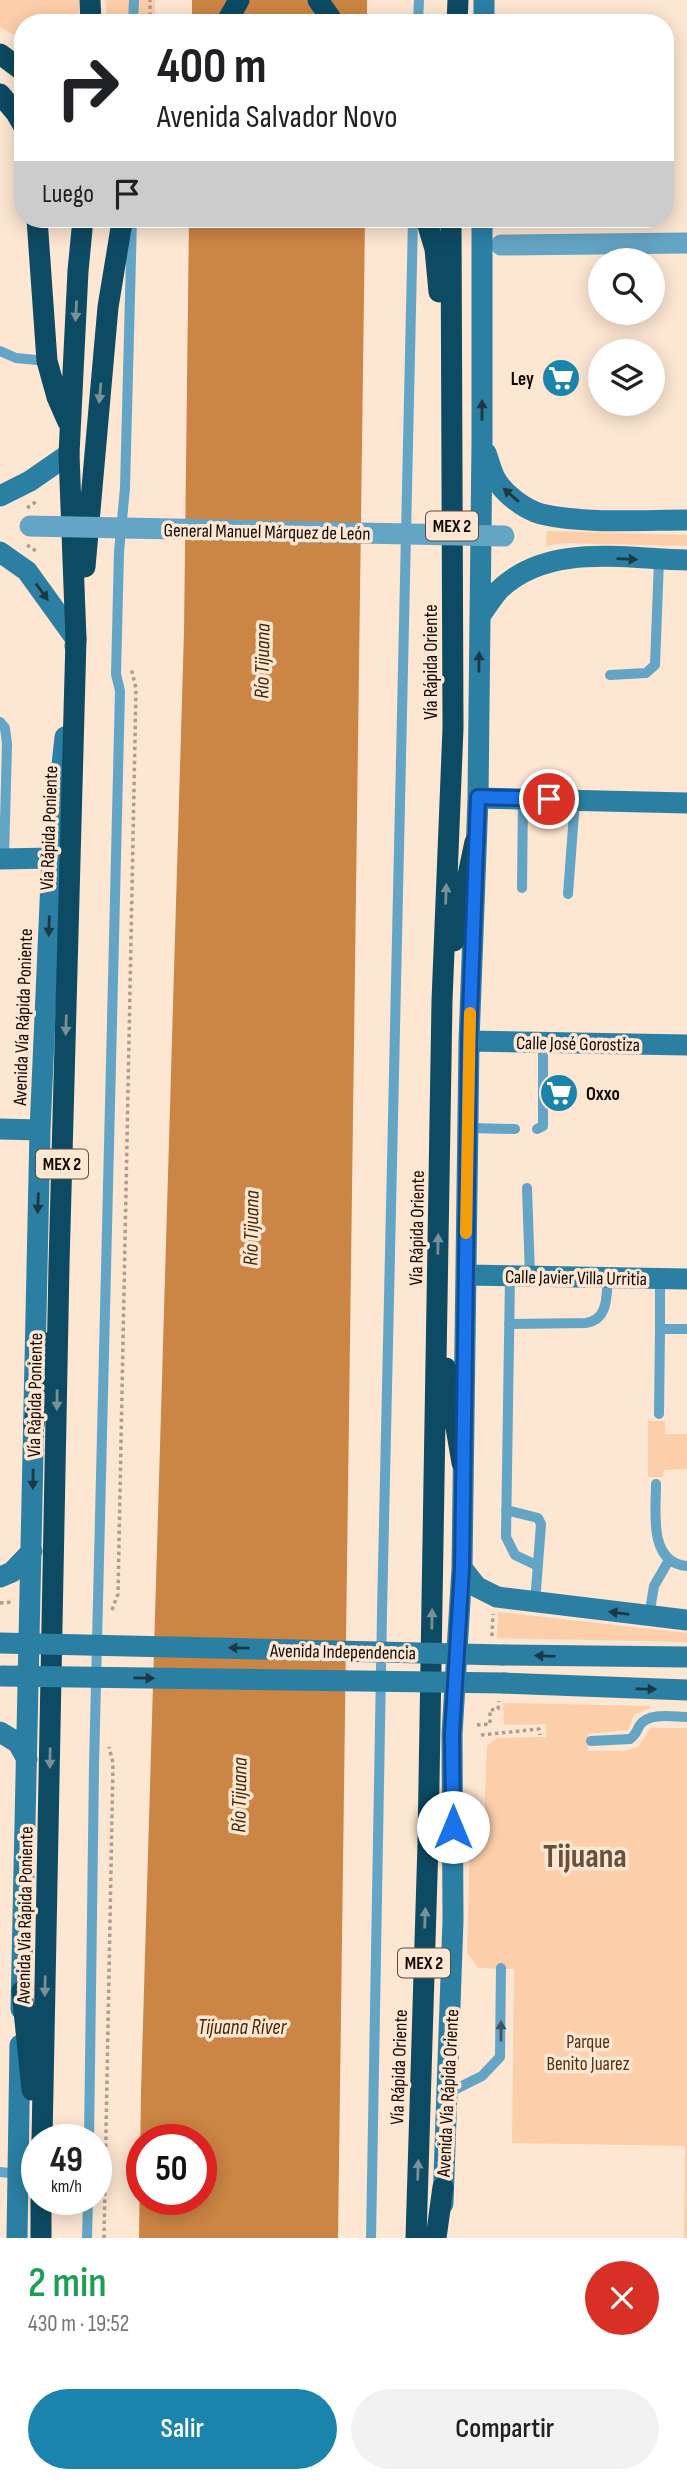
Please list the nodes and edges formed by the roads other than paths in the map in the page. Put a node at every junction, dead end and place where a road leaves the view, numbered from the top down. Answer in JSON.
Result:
{"nodes":[{"id":1,"x":0,"y":94,"type":"edge"},
{"id":2,"x":14,"y":111,"type":"edge"},
{"id":3,"x":38,"y":228,"type":"edge"},
{"id":4,"x":74,"y":228,"type":"edge"},
{"id":5,"x":82,"y":228,"type":"edge"},
{"id":6,"x":125,"y":228,"type":"edge"},
{"id":7,"x":126,"y":228,"type":"edge"},
{"id":8,"x":413,"y":228,"type":"edge"},
{"id":9,"x":429,"y":228,"type":"edge"},
{"id":10,"x":451,"y":228,"type":"edge"},
{"id":11,"x":482,"y":228,"type":"edge"},
{"id":12,"x":687,"y":243,"type":"edge"},
{"id":13,"x":501,"y":245,"type":"dead end"},
{"id":14,"x":78,"y":271,"type":"junction"},
{"id":15,"x":0,"y":351,"type":"edge"},
{"id":16,"x":47,"y":361,"type":"junction"},
{"id":17,"x":70,"y":425,"type":"junction"},
{"id":18,"x":482,"y":441,"type":"junction"},
{"id":19,"x":69,"y":454,"type":"junction"},
{"id":20,"x":0,"y":496,"type":"edge"},
{"id":21,"x":687,"y":520,"type":"edge"},
{"id":22,"x":25,"y":526,"type":"road end"},
{"id":23,"x":504,"y":536,"type":"dead end"},
{"id":24,"x":0,"y":552,"type":"edge"},
{"id":25,"x":659,"y":560,"type":"junction"},
{"id":26,"x":687,"y":560,"type":"edge"},
{"id":27,"x":480,"y":616,"type":"junction"},
{"id":28,"x":76,"y":639,"type":"junction"},
{"id":29,"x":610,"y":675,"type":"dead end"},
{"id":30,"x":0,"y":722,"type":"edge"},
{"id":31,"x":478,"y":797,"type":"junction"},
{"id":32,"x":523,"y":799,"type":"junction"},
{"id":33,"x":575,"y":800,"type":"junction"},
{"id":34,"x":687,"y":803,"type":"edge"},
{"id":35,"x":448,"y":834,"type":"junction"},
{"id":36,"x":475,"y":842,"type":"junction"},
{"id":37,"x":2,"y":859,"type":"edge"},
{"id":38,"x":52,"y":859,"type":"junction"},
{"id":39,"x":522,"y":888,"type":"dead end"},
{"id":40,"x":568,"y":894,"type":"dead end"},
{"id":41,"x":442,"y":1001,"type":"junction"},
{"id":42,"x":469,"y":1041,"type":"junction"},
{"id":43,"x":543,"y":1043,"type":"junction"},
{"id":44,"x":687,"y":1045,"type":"edge"},
{"id":45,"x":468,"y":1128,"type":"junction"},
{"id":46,"x":0,"y":1129,"type":"edge"},
{"id":47,"x":515,"y":1129,"type":"dead end"},
{"id":48,"x":537,"y":1129,"type":"dead end"},
{"id":49,"x":40,"y":1130,"type":"junction"},
{"id":50,"x":527,"y":1188,"type":"dead end"},
{"id":51,"x":59,"y":1265,"type":"junction"},
{"id":52,"x":466,"y":1275,"type":"junction"},
{"id":53,"x":520,"y":1276,"type":"junction"},
{"id":54,"x":608,"y":1278,"type":"junction"},
{"id":55,"x":660,"y":1278,"type":"junction"},
{"id":56,"x":687,"y":1279,"type":"edge"},
{"id":57,"x":437,"y":1312,"type":"junction"},
{"id":58,"x":509,"y":1324,"type":"junction"},
{"id":59,"x":660,"y":1329,"type":"junction"},
{"id":60,"x":687,"y":1329,"type":"edge"},
{"id":61,"x":659,"y":1415,"type":"dead end"},
{"id":62,"x":34,"y":1425,"type":"junction"},
{"id":63,"x":462,"y":1463,"type":"junction"},
{"id":64,"x":656,"y":1484,"type":"dead end"},
{"id":65,"x":506,"y":1510,"type":"junction"},
{"id":66,"x":32,"y":1551,"type":"junction"},
{"id":67,"x":669,"y":1560,"type":"junction"},
{"id":68,"x":538,"y":1566,"type":"junction"},
{"id":69,"x":687,"y":1566,"type":"edge"},
{"id":70,"x":462,"y":1568,"type":"junction"},
{"id":71,"x":0,"y":1577,"type":"edge"},
{"id":72,"x":535,"y":1602,"type":"junction"},
{"id":73,"x":649,"y":1616,"type":"junction"},
{"id":74,"x":687,"y":1620,"type":"edge"},
{"id":75,"x":0,"y":1643,"type":"edge"},
{"id":76,"x":687,"y":1657,"type":"edge"},
{"id":77,"x":1,"y":1675,"type":"edge"},
{"id":78,"x":51,"y":1690,"type":"joint"},
{"id":79,"x":687,"y":1690,"type":"edge"},
{"id":80,"x":687,"y":1717,"type":"edge"},
{"id":81,"x":0,"y":1732,"type":"edge"},
{"id":82,"x":591,"y":1741,"type":"dead end"},
{"id":83,"x":27,"y":1759,"type":"junction"},
{"id":84,"x":501,"y":1968,"type":"dead end"},
{"id":85,"x":22,"y":1991,"type":"junction"},
{"id":86,"x":446,"y":2094,"type":"junction"},
{"id":87,"x":38,"y":2124,"type":"edge"},
{"id":88,"x":40,"y":2124,"type":"edge"},
{"id":89,"x":89,"y":2124,"type":"edge"},
{"id":90,"x":9,"y":2173,"type":"edge"},
{"id":91,"x":443,"y":2187,"type":"junction"},
{"id":92,"x":41,"y":2215,"type":"edge"},
{"id":93,"x":88,"y":2215,"type":"edge"},
{"id":94,"x":17,"y":2238,"type":"edge"},
{"id":95,"x":41,"y":2238,"type":"edge"},
{"id":96,"x":87,"y":2238,"type":"edge"},
{"id":97,"x":371,"y":2238,"type":"edge"},
{"id":98,"x":416,"y":2238,"type":"edge"},
{"id":99,"x":436,"y":2238,"type":"edge"},
{"id":100,"x":444,"y":2238,"type":"edge"}],
"edges":[{"from":1,"to":2,"type":"highway"},
{"from":3,"to":16,"type":"highway"},
{"from":4,"to":14,"type":"highway"},
{"from":5,"to":14,"type":"highway","name":"Vía Rápida Poniente","number":"MEX 2"},
{"from":6,"to":28,"type":"highway","one_way":true},
{"from":7,"to":89,"type":"lane"},
{"from":8,"to":97,"type":"lane"},
{"from":9,"to":35,"type":"highway"},
{"from":10,"to":35,"type":"highway","name":"Vía Rápida Oriente","number":"MEX 2"},
{"from":18,"to":11,"type":"main road","one_way":true},
{"from":12,"to":13,"type":"street"},
{"from":14,"to":17,"type":"highway","name":"Vía Rápida Poniente","number":"MEX 2","one_way":true},
{"from":15,"to":16,"type":"lane"},
{"from":16,"to":17,"type":"highway"},
{"from":17,"to":19,"type":"highway","name":"Vía Rápida Poniente","number":"MEX 2"},
{"from":21,"to":18,"type":"main road","one_way":true},
{"from":18,"to":27,"type":"main road"},
{"from":19,"to":20,"type":"main road"},
{"from":19,"to":28,"type":"highway","name":"Vía Rápida Poniente","number":"MEX 2"},
{"from":22,"to":23,"type":"street","name":"General Manuel Márquez de León","bridge":true},
{"from":24,"to":28,"type":"main road","one_way":true},
{"from":25,"to":26,"type":"main road"},
{"from":27,"to":25,"type":"main road","one_way":true},
{"from":25,"to":29,"type":"lane"},
{"from":31,"to":27,"type":"main road","name":"Avenida Vía Rápida Oriente","one_way":true},
{"from":28,"to":38,"type":"main road","name":"Avenida Vía Rápida Poniente"},
{"from":28,"to":51,"type":"highway","name":"Vía Rápida Poniente","number":"MEX 2","one_way":true},
{"from":30,"to":37,"type":"lane"},
{"from":31,"to":32,"type":"main road"},
{"from":31,"to":36,"type":"main road","name":"Avenida Vía Rápida Oriente"},
{"from":32,"to":33,"type":"main road"},
{"from":32,"to":39,"type":"lane"},
{"from":33,"to":34,"type":"main road"},
{"from":33,"to":40,"type":"lane"},
{"from":41,"to":35,"type":"highway","name":"Vía Rápida Oriente","number":"MEX 2","one_way":true},
{"from":36,"to":41,"type":"highway"},
{"from":36,"to":42,"type":"main road","name":"Avenida Vía Rápida Oriente"},
{"from":37,"to":38,"type":"main road"},
{"from":38,"to":49,"type":"main road","name":"Avenida Vía Rápida Poniente","one_way":true},
{"from":57,"to":41,"type":"highway","name":"Vía Rápida Oriente","number":"MEX 2","one_way":true},
{"from":42,"to":43,"type":"main road","name":"Calle José Gorostiza"},
{"from":42,"to":45,"type":"main road","name":"Avenida Vía Rápida Oriente"},
{"from":43,"to":44,"type":"main road","name":"Calle José Gorostiza"},
{"from":43,"to":48,"type":"lane"},
{"from":45,"to":47,"type":"lane"},
{"from":45,"to":52,"type":"main road","name":"Avenida Vía Rápida Oriente"},
{"from":46,"to":49,"type":"main road"},
{"from":49,"to":62,"type":"main road","name":"Avenida Vía Rápida Poniente","one_way":true},
{"from":50,"to":53,"type":"lane"},
{"from":51,"to":62,"type":"highway"},
{"from":51,"to":78,"type":"highway","name":"Vía Rápida Poniente","number":"MEX 2","one_way":true},
{"from":52,"to":53,"type":"main road","name":"Calle Javier Villa Urritia"},
{"from":52,"to":63,"type":"main road","name":"Avenida Vía Rápida Oriente"},
{"from":53,"to":54,"type":"main road","name":"Calle Javier Villa Urritia"},
{"from":53,"to":58,"type":"lane"},
{"from":54,"to":55,"type":"main road","name":"Calle Javier Villa Urritia"},
{"from":54,"to":58,"type":"lane"},
{"from":55,"to":56,"type":"main road","name":"Calle Javier Villa Urritia"},
{"from":55,"to":59,"type":"lane"},
{"from":57,"to":63,"type":"highway"},
{"from":98,"to":57,"type":"highway","name":"Vía Rápida Oriente","number":"MEX 2","one_way":true},
{"from":58,"to":65,"type":"lane"},
{"from":59,"to":60,"type":"lane"},
{"from":59,"to":61,"type":"lane"},
{"from":62,"to":66,"type":"main road","name":"Avenida Vía Rápida Poniente","one_way":true},
{"from":63,"to":70,"type":"main road","name":"Avenida Vía Rápida Oriente"},
{"from":64,"to":67,"type":"lane"},
{"from":65,"to":68,"type":"lane"},
{"from":65,"to":68,"type":"lane"},
{"from":66,"to":71,"type":"main road"},
{"from":66,"to":83,"type":"main road","name":"Avenida Vía Rápida Poniente"},
{"from":67,"to":69,"type":"lane"},
{"from":67,"to":73,"type":"lane"},
{"from":68,"to":72,"type":"lane"},
{"from":70,"to":72,"type":"main road"},
{"from":70,"to":86,"type":"main road","name":"Avenida Vía Rápida Oriente"},
{"from":73,"to":72,"type":"main road","one_way":true},
{"from":73,"to":74,"type":"main road"},
{"from":76,"to":75,"type":"main road","name":"Avenida Independencia","one_way":true,"bridge":true},
{"from":77,"to":79,"type":"main road","name":"Avenida Independencia","one_way":true,"bridge":true},
{"from":78,"to":88,"type":"highway","name":"Avenida Vía Rápida Poniente","number":"MEX 2","one_way":true},
{"from":80,"to":82,"type":"lane"},
{"from":81,"to":83,"type":"main road"},
{"from":83,"to":85,"type":"main road","name":"Avenida Vía Rápida Poniente"},
{"from":86,"to":84,"type":"lane","one_way":true},
{"from":85,"to":87,"type":"highway"},
{"from":85,"to":90,"type":"main road","name":"Avenida Vía Rápida Poniente"},
{"from":86,"to":91,"type":"main road","name":"Avenida Vía Rápida Oriente"},
{"from":90,"to":94,"type":"main road","name":"Avenida Vía Rápida Poniente"},
{"from":91,"to":99,"type":"highway"},
{"from":91,"to":100,"type":"main road","name":"Avenida Vía Rápida Oriente"},
{"from":92,"to":95,"type":"highway"},
{"from":93,"to":96,"type":"lane"}]}
